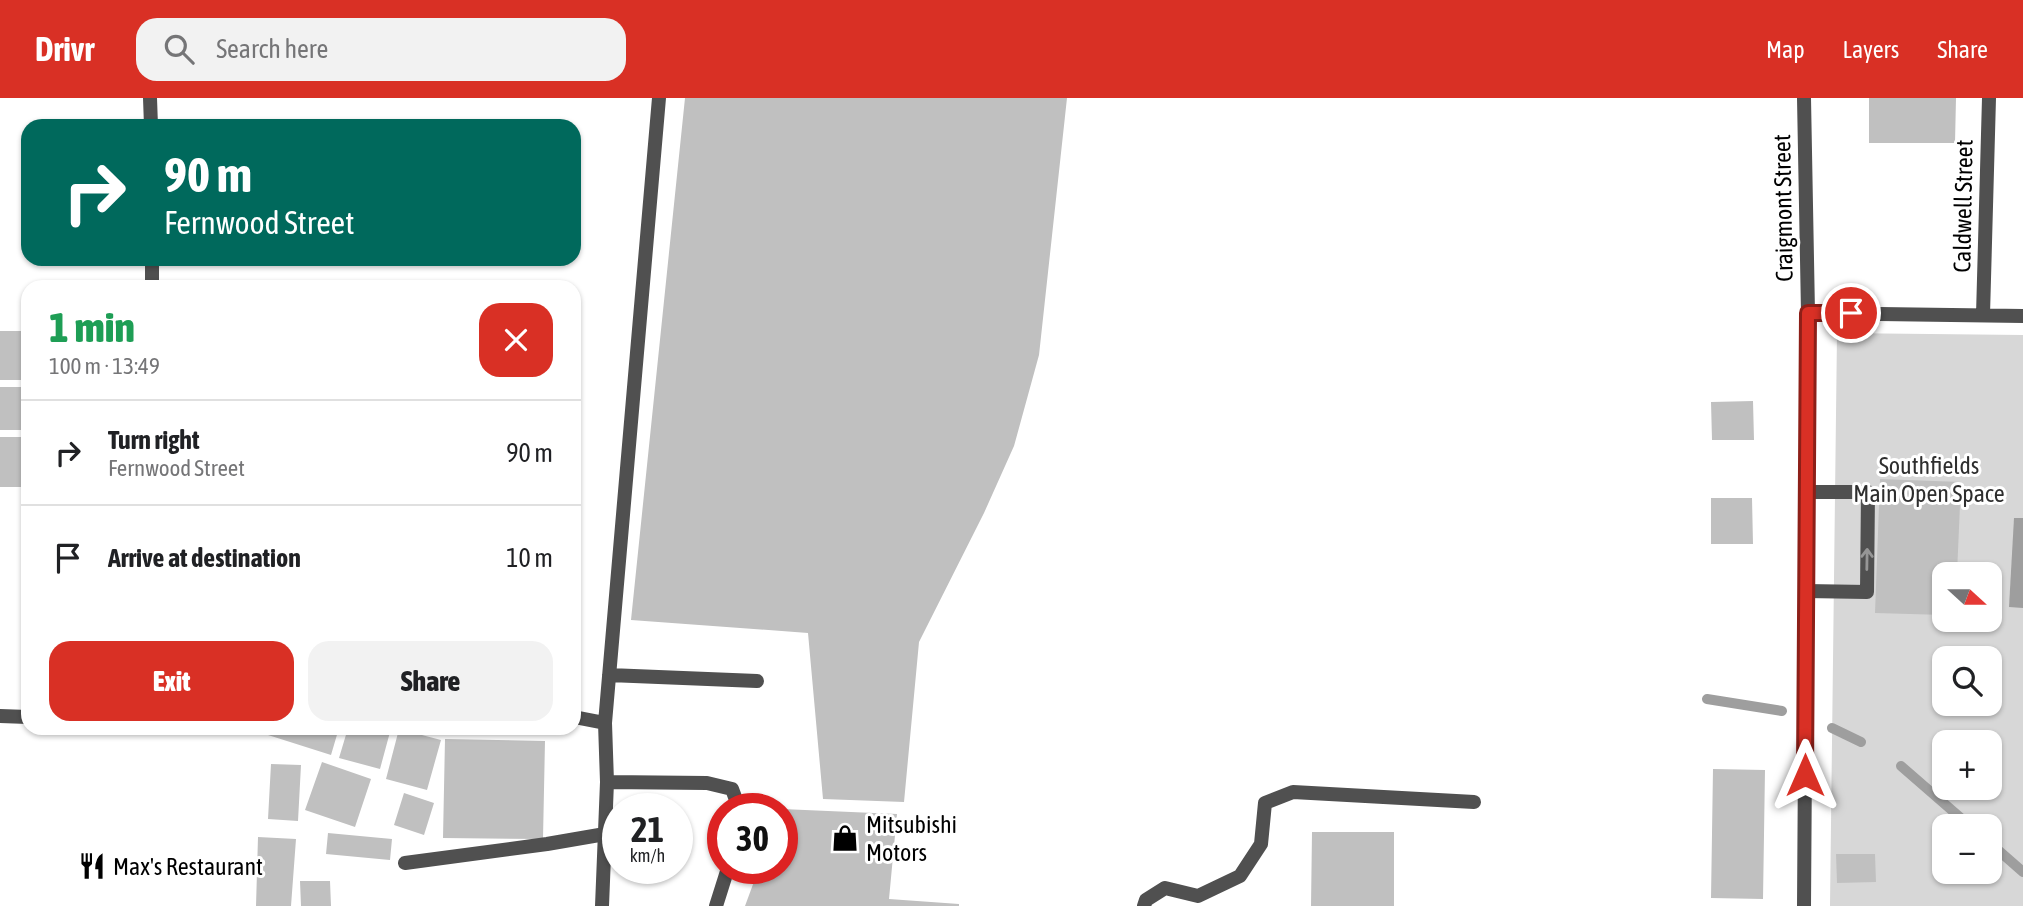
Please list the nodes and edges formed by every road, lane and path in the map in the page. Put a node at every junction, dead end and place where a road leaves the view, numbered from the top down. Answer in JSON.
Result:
{"nodes":[{"id":1,"x":150,"y":98,"type":"edge"},
{"id":2,"x":659,"y":98,"type":"edge"},
{"id":3,"x":1804,"y":98,"type":"edge"},
{"id":4,"x":1989,"y":98,"type":"edge"},
{"id":5,"x":151,"y":119,"type":"edge"},
{"id":6,"x":1808,"y":313,"type":"junction"},
{"id":7,"x":1983,"y":315,"type":"junction"},
{"id":8,"x":2023,"y":316,"type":"edge"},
{"id":9,"x":1807,"y":492,"type":"junction"},
{"id":10,"x":1806,"y":591,"type":"junction"},
{"id":11,"x":609,"y":675,"type":"junction"},
{"id":12,"x":757,"y":681,"type":"dead end"},
{"id":13,"x":0,"y":716,"type":"edge"},
{"id":14,"x":21,"y":717,"type":"edge"},
{"id":15,"x":581,"y":718,"type":"edge"},
{"id":16,"x":605,"y":723,"type":"junction"},
{"id":17,"x":607,"y":782,"type":"junction"},
{"id":18,"x":607,"y":793,"type":"edge"},
{"id":19,"x":733,"y":793,"type":"edge"},
{"id":20,"x":1474,"y":802,"type":"dead end"},
{"id":21,"x":602,"y":835,"type":"edge"},
{"id":22,"x":405,"y":863,"type":"dead end"},
{"id":23,"x":603,"y":884,"type":"edge"},
{"id":24,"x":722,"y":884,"type":"edge"},
{"id":25,"x":602,"y":906,"type":"edge"},
{"id":26,"x":716,"y":906,"type":"edge"},
{"id":27,"x":1144,"y":906,"type":"edge"},
{"id":28,"x":1804,"y":906,"type":"edge"}],
"edges":[{"from":1,"to":5,"type":"street"},
{"from":2,"to":11,"type":"street"},
{"from":3,"to":6,"type":"street","name":"Craigmont Street"},
{"from":4,"to":7,"type":"street","name":"Caldwell Street"},
{"from":6,"to":7,"type":"street"},
{"from":6,"to":9,"type":"street","name":"Craigmont Street"},
{"from":7,"to":8,"type":"street"},
{"from":9,"to":10,"type":"street","name":"Craigmont Street"},
{"from":10,"to":9,"type":"street","one_way":true},
{"from":10,"to":28,"type":"street","name":"Craigmont Street"},
{"from":11,"to":12,"type":"street"},
{"from":11,"to":16,"type":"street"},
{"from":13,"to":14,"type":"street"},
{"from":15,"to":16,"type":"street"},
{"from":16,"to":17,"type":"street"},
{"from":17,"to":18,"type":"street"},
{"from":17,"to":19,"type":"street"},
{"from":20,"to":27,"type":"street"},
{"from":21,"to":22,"type":"street"},
{"from":23,"to":25,"type":"street"},
{"from":24,"to":26,"type":"street"}]}
